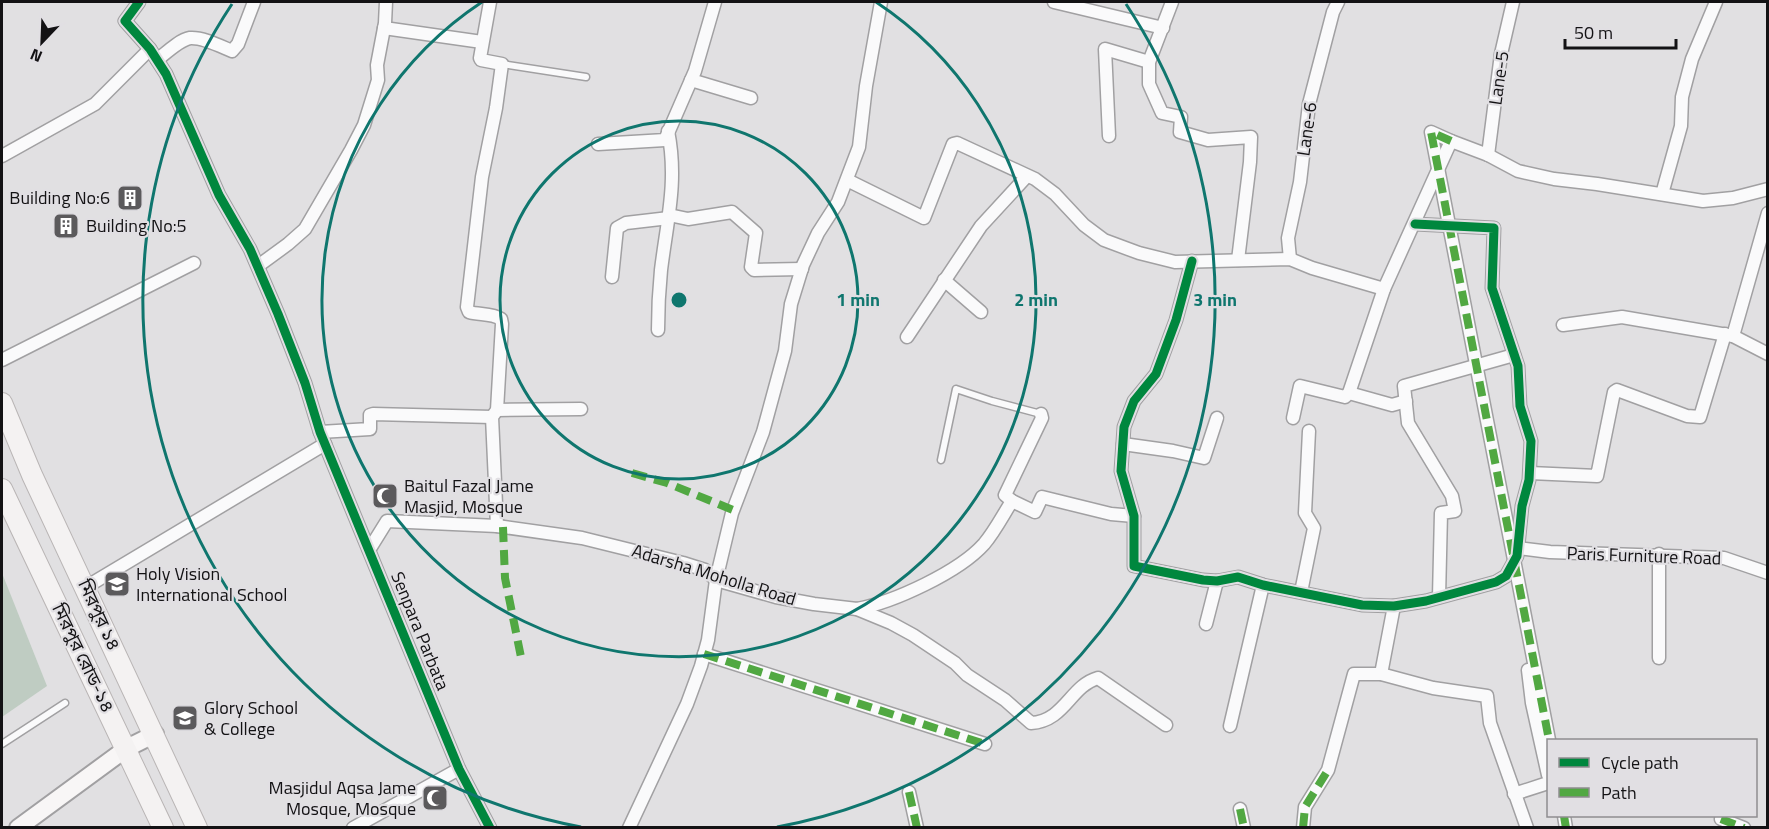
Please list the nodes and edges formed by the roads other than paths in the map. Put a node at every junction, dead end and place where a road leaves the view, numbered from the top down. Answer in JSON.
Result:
{"nodes":[{"id":1,"x":139,"y":2,"type":"edge"},
{"id":2,"x":254,"y":2,"type":"edge"},
{"id":3,"x":386,"y":2,"type":"edge"},
{"id":4,"x":490,"y":2,"type":"edge"},
{"id":5,"x":715,"y":2,"type":"edge"},
{"id":6,"x":881,"y":2,"type":"edge"},
{"id":7,"x":1054,"y":2,"type":"edge"},
{"id":8,"x":1172,"y":2,"type":"edge"},
{"id":9,"x":1338,"y":2,"type":"edge"},
{"id":10,"x":1514,"y":2,"type":"edge"},
{"id":11,"x":1716,"y":2,"type":"edge"},
{"id":12,"x":384,"y":28,"type":"junction"},
{"id":13,"x":1163,"y":28,"type":"junction"},
{"id":14,"x":482,"y":42,"type":"junction"},
{"id":15,"x":150,"y":49,"type":"junction"},
{"id":16,"x":158,"y":60,"type":"junction"},
{"id":17,"x":1149,"y":62,"type":"junction"},
{"id":18,"x":502,"y":64,"type":"junction"},
{"id":19,"x":586,"y":78,"type":"dead end"},
{"id":20,"x":691,"y":80,"type":"junction"},
{"id":21,"x":751,"y":98,"type":"dead end"},
{"id":22,"x":668,"y":131,"type":"junction"},
{"id":23,"x":1109,"y":136,"type":"dead end"},
{"id":24,"x":1450,"y":141,"type":"junction"},
{"id":25,"x":598,"y":144,"type":"dead end"},
{"id":26,"x":1488,"y":155,"type":"junction"},
{"id":27,"x":2,"y":156,"type":"edge"},
{"id":28,"x":1027,"y":176,"type":"junction"},
{"id":29,"x":848,"y":180,"type":"junction"},
{"id":30,"x":1767,"y":189,"type":"edge"},
{"id":31,"x":1662,"y":194,"type":"junction"},
{"id":32,"x":1767,"y":213,"type":"edge"},
{"id":33,"x":669,"y":216,"type":"junction"},
{"id":34,"x":1415,"y":224,"type":"junction"},
{"id":35,"x":1290,"y":259,"type":"junction"},
{"id":36,"x":1238,"y":260,"type":"junction"},
{"id":37,"x":1192,"y":261,"type":"junction"},
{"id":38,"x":194,"y":263,"type":"dead end"},
{"id":39,"x":258,"y":266,"type":"junction"},
{"id":40,"x":802,"y":269,"type":"junction"},
{"id":41,"x":612,"y":277,"type":"dead end"},
{"id":42,"x":944,"y":280,"type":"junction"},
{"id":43,"x":1384,"y":289,"type":"junction"},
{"id":44,"x":981,"y":312,"type":"dead end"},
{"id":45,"x":1563,"y":325,"type":"dead end"},
{"id":46,"x":658,"y":330,"type":"dead end"},
{"id":47,"x":1729,"y":335,"type":"junction"},
{"id":48,"x":907,"y":337,"type":"dead end"},
{"id":49,"x":1767,"y":354,"type":"edge"},
{"id":50,"x":1515,"y":355,"type":"junction"},
{"id":51,"x":2,"y":360,"type":"edge"},
{"id":52,"x":1349,"y":393,"type":"junction"},
{"id":53,"x":1406,"y":401,"type":"junction"},
{"id":54,"x":2,"y":403,"type":"edge"},
{"id":55,"x":581,"y":409,"type":"dead end"},
{"id":56,"x":494,"y":413,"type":"junction"},
{"id":57,"x":1041,"y":414,"type":"joint"},
{"id":58,"x":1217,"y":418,"type":"dead end"},
{"id":59,"x":1293,"y":418,"type":"dead end"},
{"id":60,"x":1310,"y":431,"type":"dead end"},
{"id":61,"x":323,"y":438,"type":"junction"},
{"id":62,"x":1123,"y":444,"type":"junction"},
{"id":63,"x":941,"y":460,"type":"dead end"},
{"id":64,"x":1530,"y":473,"type":"junction"},
{"id":65,"x":2,"y":489,"type":"edge"},
{"id":66,"x":1012,"y":501,"type":"junction"},
{"id":67,"x":1134,"y":516,"type":"junction"},
{"id":68,"x":497,"y":526,"type":"junction"},
{"id":69,"x":1518,"y":548,"type":"junction"},
{"id":70,"x":369,"y":550,"type":"junction"},
{"id":71,"x":1659,"y":554,"type":"junction"},
{"id":72,"x":1767,"y":573,"type":"edge"},
{"id":73,"x":716,"y":580,"type":"junction"},
{"id":74,"x":1217,"y":581,"type":"junction"},
{"id":75,"x":1263,"y":585,"type":"junction"},
{"id":76,"x":86,"y":587,"type":"junction"},
{"id":77,"x":1301,"y":592,"type":"junction"},
{"id":78,"x":1439,"y":597,"type":"junction"},
{"id":79,"x":1394,"y":606,"type":"junction"},
{"id":80,"x":857,"y":609,"type":"junction"},
{"id":81,"x":1206,"y":624,"type":"dead end"},
{"id":82,"x":704,"y":654,"type":"junction"},
{"id":83,"x":1659,"y":658,"type":"dead end"},
{"id":84,"x":1527,"y":659,"type":"dead end"},
{"id":85,"x":1381,"y":674,"type":"junction"},
{"id":86,"x":65,"y":703,"type":"dead end"},
{"id":87,"x":1166,"y":726,"type":"dead end"},
{"id":88,"x":1230,"y":726,"type":"dead end"},
{"id":89,"x":154,"y":734,"type":"junction"},
{"id":90,"x":1549,"y":739,"type":"edge"},
{"id":91,"x":2,"y":744,"type":"edge"},
{"id":92,"x":985,"y":744,"type":"dead end"},
{"id":93,"x":127,"y":748,"type":"junction"},
{"id":94,"x":459,"y":769,"type":"junction"},
{"id":95,"x":1547,"y":770,"type":"edge"},
{"id":96,"x":1547,"y":783,"type":"edge"},
{"id":97,"x":909,"y":792,"type":"dead end"},
{"id":98,"x":1514,"y":794,"type":"junction"},
{"id":99,"x":1240,"y":809,"type":"dead end"},
{"id":100,"x":1721,"y":819,"type":"dead end"},
{"id":101,"x":18,"y":828,"type":"edge"},
{"id":102,"x":164,"y":828,"type":"edge"},
{"id":103,"x":197,"y":828,"type":"edge"},
{"id":104,"x":353,"y":828,"type":"edge"},
{"id":105,"x":490,"y":828,"type":"edge"},
{"id":106,"x":629,"y":828,"type":"edge"},
{"id":107,"x":917,"y":828,"type":"edge"},
{"id":108,"x":1244,"y":828,"type":"edge"},
{"id":109,"x":1303,"y":828,"type":"edge"},
{"id":110,"x":1527,"y":828,"type":"edge"},
{"id":111,"x":1744,"y":828,"type":"edge"}],
"edges":[{"from":1,"to":15,"type":"street","name":"Senpara Parbata"},
{"from":2,"to":16,"type":"street"},
{"from":3,"to":12,"type":"street"},
{"from":4,"to":14,"type":"street"},
{"from":5,"to":20,"type":"street"},
{"from":6,"to":29,"type":"street"},
{"from":7,"to":13,"type":"street"},
{"from":8,"to":13,"type":"street"},
{"from":9,"to":35,"type":"street","name":"Lane-6"},
{"from":10,"to":26,"type":"street","name":"Lane-5"},
{"from":11,"to":31,"type":"street"},
{"from":12,"to":14,"type":"street"},
{"from":12,"to":39,"type":"street"},
{"from":13,"to":17,"type":"street"},
{"from":14,"to":18,"type":"street"},
{"from":15,"to":16,"type":"street","name":"Senpara Parbata"},
{"from":15,"to":27,"type":"street"},
{"from":16,"to":39,"type":"street","name":"Senpara Parbata"},
{"from":17,"to":23,"type":"street"},
{"from":17,"to":36,"type":"street"},
{"from":18,"to":19,"type":"lane"},
{"from":18,"to":56,"type":"street"},
{"from":20,"to":21,"type":"street"},
{"from":20,"to":22,"type":"street"},
{"from":22,"to":25,"type":"street"},
{"from":22,"to":33,"type":"street"},
{"from":24,"to":26,"type":"street"},
{"from":24,"to":34,"type":"street"},
{"from":24,"to":90,"type":"street"},
{"from":26,"to":31,"type":"street"},
{"from":28,"to":29,"type":"street"},
{"from":28,"to":37,"type":"street"},
{"from":28,"to":42,"type":"street"},
{"from":29,"to":40,"type":"street"},
{"from":30,"to":31,"type":"street"},
{"from":32,"to":47,"type":"street"},
{"from":33,"to":40,"type":"street"},
{"from":33,"to":41,"type":"street"},
{"from":33,"to":46,"type":"street"},
{"from":34,"to":43,"type":"street"},
{"from":34,"to":50,"type":"street"},
{"from":35,"to":36,"type":"street"},
{"from":35,"to":43,"type":"street"},
{"from":36,"to":37,"type":"street"},
{"from":37,"to":62,"type":"street"},
{"from":38,"to":51,"type":"street"},
{"from":39,"to":61,"type":"street","name":"Senpara Parbata"},
{"from":40,"to":73,"type":"street"},
{"from":42,"to":44,"type":"street"},
{"from":42,"to":48,"type":"street"},
{"from":43,"to":52,"type":"street"},
{"from":45,"to":47,"type":"street"},
{"from":47,"to":49,"type":"street"},
{"from":47,"to":64,"type":"street"},
{"from":50,"to":53,"type":"street"},
{"from":50,"to":64,"type":"street"},
{"from":52,"to":53,"type":"street"},
{"from":52,"to":59,"type":"street"},
{"from":53,"to":78,"type":"street"},
{"from":54,"to":76,"type":"main road","name":"মিরপুর ১৪"},
{"from":55,"to":56,"type":"street"},
{"from":56,"to":61,"type":"street"},
{"from":56,"to":68,"type":"street"},
{"from":57,"to":63,"type":"lane"},
{"from":57,"to":66,"type":"street"},
{"from":58,"to":62,"type":"street"},
{"from":60,"to":77,"type":"street"},
{"from":61,"to":70,"type":"street","name":"Senpara Parbata"},
{"from":61,"to":76,"type":"street"},
{"from":62,"to":67,"type":"street"},
{"from":64,"to":69,"type":"street"},
{"from":65,"to":93,"type":"main road","name":"মিরপুর রোড-১৪"},
{"from":66,"to":67,"type":"street"},
{"from":66,"to":80,"type":"street"},
{"from":67,"to":74,"type":"street"},
{"from":68,"to":70,"type":"street","name":"Adarsha Moholla Road"},
{"from":68,"to":73,"type":"street","name":"Adarsha Moholla Road"},
{"from":69,"to":71,"type":"street","name":"Paris Furniture Road"},
{"from":69,"to":78,"type":"street"},
{"from":70,"to":94,"type":"street","name":"Senpara Parbata"},
{"from":71,"to":72,"type":"street","name":"Paris Furniture Road"},
{"from":71,"to":83,"type":"street"},
{"from":73,"to":80,"type":"street","name":"Adarsha Moholla Road"},
{"from":73,"to":82,"type":"street"},
{"from":74,"to":75,"type":"street"},
{"from":74,"to":81,"type":"street"},
{"from":75,"to":77,"type":"street"},
{"from":75,"to":88,"type":"street"},
{"from":76,"to":89,"type":"main road","name":"মিরপুর ১৪"},
{"from":77,"to":79,"type":"street"},
{"from":78,"to":79,"type":"street"},
{"from":79,"to":85,"type":"street"},
{"from":80,"to":87,"type":"street","name":"Adarsha Moholla Road"},
{"from":82,"to":92,"type":"street"},
{"from":82,"to":106,"type":"street"},
{"from":84,"to":95,"type":"street"},
{"from":85,"to":98,"type":"street"},
{"from":85,"to":109,"type":"street"},
{"from":86,"to":91,"type":"lane"},
{"from":89,"to":93,"type":"street"},
{"from":89,"to":103,"type":"main road","name":"মিরপুর ১৪"},
{"from":93,"to":101,"type":"street"},
{"from":93,"to":102,"type":"main road","name":"মিরপুর রোড-১৪"},
{"from":94,"to":104,"type":"street"},
{"from":94,"to":105,"type":"street","name":"Senpara Parbata"},
{"from":96,"to":98,"type":"street"},
{"from":97,"to":107,"type":"street"},
{"from":98,"to":110,"type":"street"},
{"from":99,"to":108,"type":"street"},
{"from":100,"to":111,"type":"street"}]}
